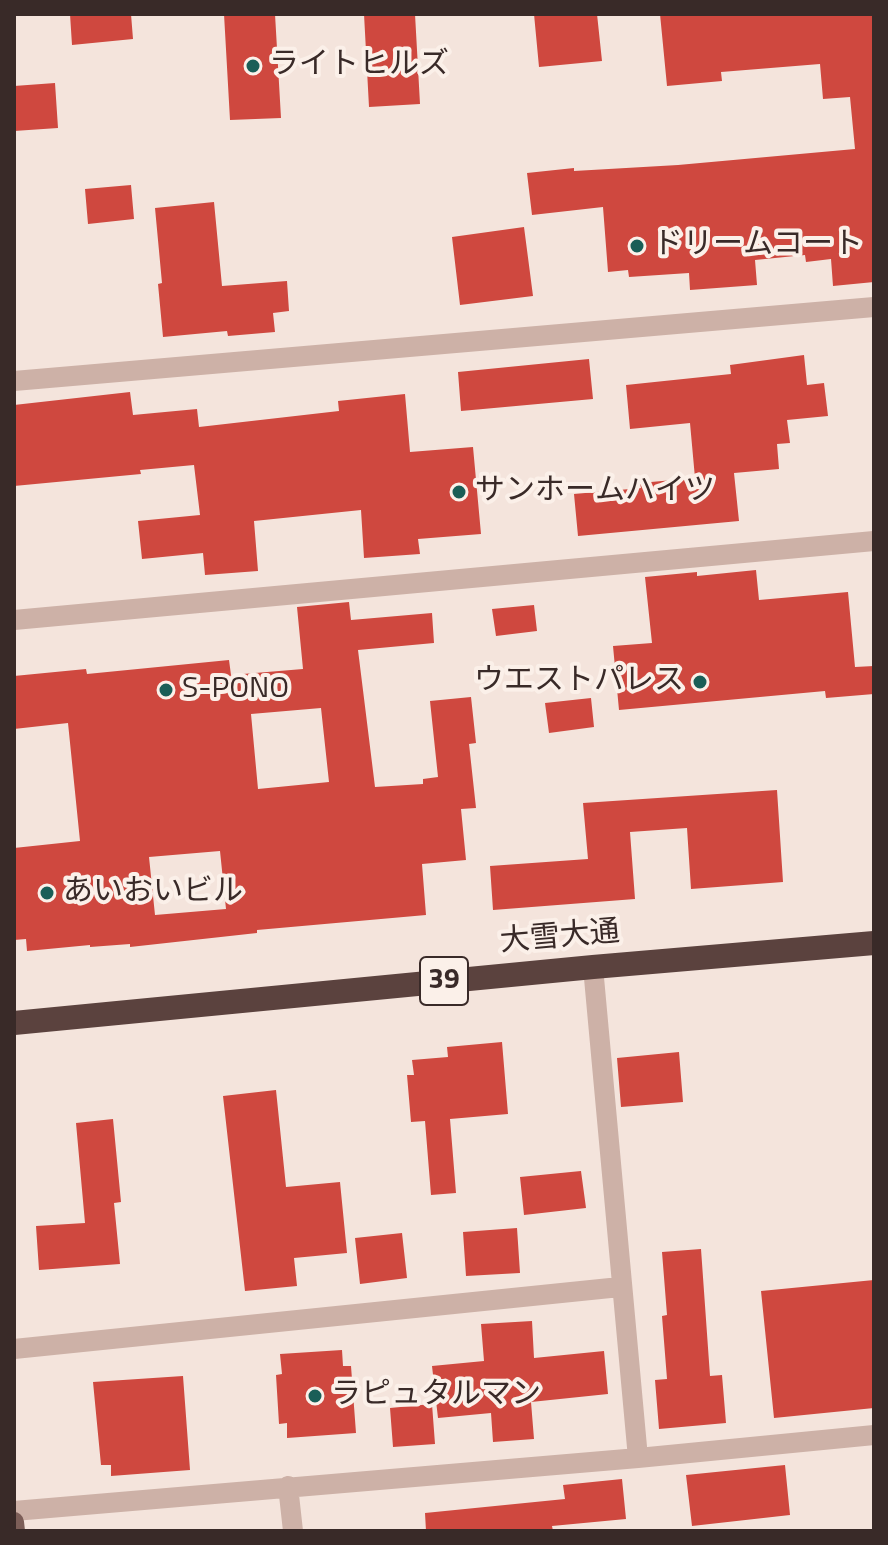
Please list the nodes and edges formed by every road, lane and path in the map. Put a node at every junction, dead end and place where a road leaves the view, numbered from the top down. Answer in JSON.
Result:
{"nodes":[{"id":1,"x":874,"y":307,"type":"edge"},
{"id":2,"x":14,"y":381,"type":"edge"},
{"id":3,"x":874,"y":541,"type":"edge"},
{"id":4,"x":14,"y":620,"type":"edge"},
{"id":5,"x":874,"y":943,"type":"edge"},
{"id":6,"x":593,"y":967,"type":"junction"},
{"id":7,"x":14,"y":1023,"type":"edge"},
{"id":8,"x":620,"y":1287,"type":"junction"},
{"id":9,"x":14,"y":1349,"type":"edge"},
{"id":10,"x":874,"y":1435,"type":"edge"},
{"id":11,"x":638,"y":1458,"type":"junction"},
{"id":12,"x":288,"y":1486,"type":"junction"},
{"id":13,"x":14,"y":1511,"type":"edge"},
{"id":14,"x":14,"y":1522,"type":"edge"},
{"id":15,"x":15,"y":1531,"type":"edge"},
{"id":16,"x":293,"y":1531,"type":"edge"}],
"edges":[{"from":1,"to":2,"type":"street"},
{"from":3,"to":4,"type":"street"},
{"from":5,"to":6,"type":"highway","name":"大雪大通","number":"39"},
{"from":6,"to":7,"type":"highway","name":"大雪大通","number":"39"},
{"from":6,"to":8,"type":"street"},
{"from":8,"to":9,"type":"street"},
{"from":8,"to":11,"type":"street"},
{"from":10,"to":11,"type":"street"},
{"from":11,"to":12,"type":"street"},
{"from":12,"to":13,"type":"street"},
{"from":12,"to":16,"type":"street"},
{"from":14,"to":15,"type":"main road"}]}
